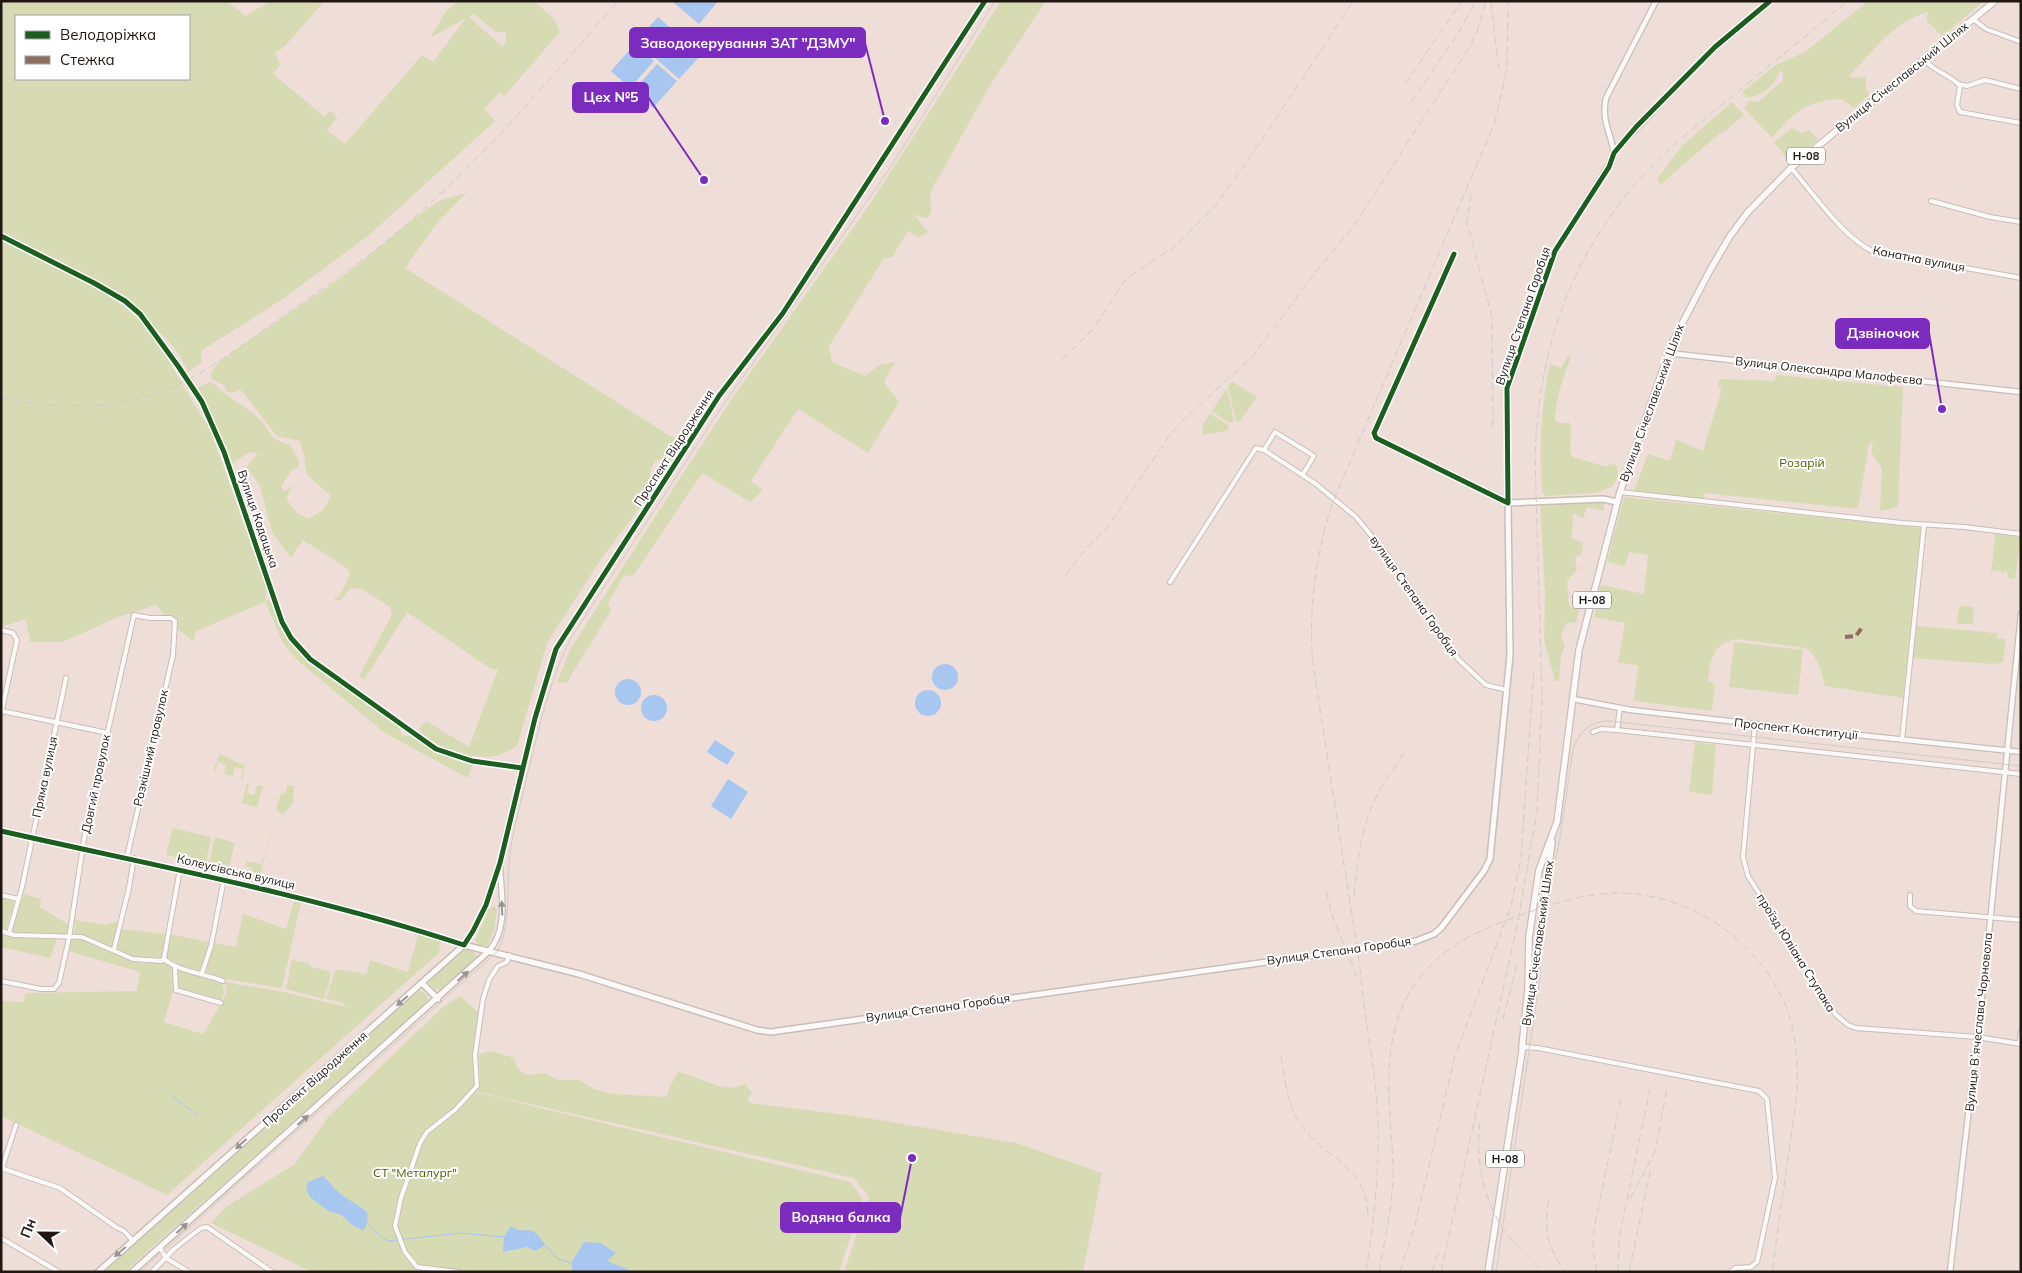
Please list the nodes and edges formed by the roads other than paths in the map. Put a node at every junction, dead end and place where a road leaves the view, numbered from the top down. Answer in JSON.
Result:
{"nodes":[{"id":1,"x":985,"y":1,"type":"edge"},
{"id":2,"x":1656,"y":1,"type":"edge"},
{"id":3,"x":1770,"y":1,"type":"edge"},
{"id":4,"x":1995,"y":1,"type":"edge"},
{"id":5,"x":1973,"y":19,"type":"junction"},
{"id":6,"x":2021,"y":36,"type":"edge"},
{"id":7,"x":2018,"y":41,"type":"edge"},
{"id":8,"x":1928,"y":63,"type":"dead end"},
{"id":9,"x":1958,"y":84,"type":"junction"},
{"id":10,"x":2021,"y":89,"type":"edge"},
{"id":11,"x":2021,"y":123,"type":"edge"},
{"id":12,"x":1614,"y":153,"type":"junction"},
{"id":13,"x":1791,"y":168,"type":"junction"},
{"id":14,"x":1931,"y":202,"type":"dead end"},
{"id":15,"x":2021,"y":222,"type":"edge"},
{"id":16,"x":1,"y":236,"type":"edge"},
{"id":17,"x":1454,"y":254,"type":"dead end"},
{"id":18,"x":2021,"y":278,"type":"edge"},
{"id":19,"x":1668,"y":353,"type":"junction"},
{"id":20,"x":2021,"y":392,"type":"edge"},
{"id":21,"x":1264,"y":450,"type":"junction"},
{"id":22,"x":1303,"y":474,"type":"junction"},
{"id":23,"x":1620,"y":492,"type":"junction"},
{"id":24,"x":1617,"y":502,"type":"junction"},
{"id":25,"x":1508,"y":503,"type":"junction"},
{"id":26,"x":1924,"y":525,"type":"junction"},
{"id":27,"x":2021,"y":534,"type":"edge"},
{"id":28,"x":1170,"y":582,"type":"dead end"},
{"id":29,"x":2021,"y":614,"type":"edge"},
{"id":30,"x":1,"y":630,"type":"edge"},
{"id":31,"x":175,"y":640,"type":"joint"},
{"id":32,"x":66,"y":678,"type":"dead end"},
{"id":33,"x":1507,"y":690,"type":"junction"},
{"id":34,"x":1573,"y":699,"type":"junction"},
{"id":35,"x":1620,"y":708,"type":"junction"},
{"id":36,"x":2,"y":713,"type":"edge"},
{"id":37,"x":56,"y":724,"type":"junction"},
{"id":38,"x":1755,"y":724,"type":"junction"},
{"id":39,"x":1617,"y":730,"type":"junction"},
{"id":40,"x":1593,"y":732,"type":"dead end"},
{"id":41,"x":108,"y":733,"type":"junction"},
{"id":42,"x":1902,"y":740,"type":"junction"},
{"id":43,"x":1754,"y":745,"type":"junction"},
{"id":44,"x":2006,"y":751,"type":"junction"},
{"id":45,"x":2021,"y":752,"type":"edge"},
{"id":46,"x":522,"y":768,"type":"junction"},
{"id":47,"x":2004,"y":772,"type":"junction"},
{"id":48,"x":2021,"y":774,"type":"edge"},
{"id":49,"x":1,"y":831,"type":"edge"},
{"id":50,"x":32,"y":838,"type":"junction"},
{"id":51,"x":1552,"y":840,"type":"junction"},
{"id":52,"x":83,"y":849,"type":"junction"},
{"id":53,"x":127,"y":857,"type":"junction"},
{"id":54,"x":134,"y":858,"type":"junction"},
{"id":55,"x":500,"y":863,"type":"junction"},
{"id":56,"x":180,"y":869,"type":"junction"},
{"id":57,"x":224,"y":880,"type":"junction"},
{"id":58,"x":1,"y":895,"type":"edge"},
{"id":59,"x":1910,"y":895,"type":"dead end"},
{"id":60,"x":18,"y":899,"type":"junction"},
{"id":61,"x":1990,"y":917,"type":"junction"},
{"id":62,"x":2021,"y":920,"type":"edge"},
{"id":63,"x":1,"y":932,"type":"edge"},
{"id":64,"x":9,"y":933,"type":"junction"},
{"id":65,"x":70,"y":938,"type":"junction"},
{"id":66,"x":464,"y":945,"type":"junction"},
{"id":67,"x":114,"y":949,"type":"junction"},
{"id":68,"x":489,"y":951,"type":"junction"},
{"id":69,"x":501,"y":953,"type":"junction"},
{"id":70,"x":509,"y":955,"type":"junction"},
{"id":71,"x":164,"y":958,"type":"junction"},
{"id":72,"x":498,"y":966,"type":"junction"},
{"id":73,"x":176,"y":968,"type":"junction"},
{"id":74,"x":202,"y":973,"type":"junction"},
{"id":75,"x":1,"y":981,"type":"edge"},
{"id":76,"x":223,"y":981,"type":"dead end"},
{"id":77,"x":422,"y":983,"type":"junction"},
{"id":78,"x":438,"y":999,"type":"junction"},
{"id":79,"x":221,"y":1003,"type":"dead end"},
{"id":80,"x":2021,"y":1032,"type":"edge"},
{"id":81,"x":1977,"y":1037,"type":"junction"},
{"id":82,"x":2020,"y":1044,"type":"edge"},
{"id":83,"x":1522,"y":1046,"type":"junction"},
{"id":84,"x":16,"y":1125,"type":"dead end"},
{"id":85,"x":2,"y":1168,"type":"edge"},
{"id":86,"x":1,"y":1238,"type":"edge"},
{"id":87,"x":132,"y":1241,"type":"junction"},
{"id":88,"x":160,"y":1248,"type":"junction"},
{"id":89,"x":166,"y":1258,"type":"junction"},
{"id":90,"x":59,"y":1272,"type":"edge"},
{"id":91,"x":98,"y":1272,"type":"edge"},
{"id":92,"x":132,"y":1272,"type":"edge"},
{"id":93,"x":152,"y":1272,"type":"edge"},
{"id":94,"x":189,"y":1272,"type":"edge"},
{"id":95,"x":272,"y":1272,"type":"edge"},
{"id":96,"x":458,"y":1272,"type":"edge"},
{"id":97,"x":1488,"y":1272,"type":"edge"},
{"id":98,"x":1731,"y":1272,"type":"edge"},
{"id":99,"x":1950,"y":1272,"type":"edge"}],
"edges":[{"from":1,"to":46,"type":"street","name":"Проспект Відродження"},
{"from":2,"to":12,"type":"street"},
{"from":3,"to":12,"type":"street"},
{"from":4,"to":5,"type":"main road","name":"Вулиця Січеславський Шлях","number":"Н-08"},
{"from":5,"to":7,"type":"street"},
{"from":5,"to":13,"type":"main road","name":"Вулиця Січеславський Шлях","number":"Н-08"},
{"from":6,"to":7,"type":"street"},
{"from":8,"to":9,"type":"street"},
{"from":9,"to":10,"type":"street"},
{"from":9,"to":11,"type":"street"},
{"from":12,"to":25,"type":"street","name":"Вулиця Степана Горобця"},
{"from":13,"to":18,"type":"street","name":"Канатна вулиця"},
{"from":13,"to":19,"type":"main road","name":"Вулиця Січеславський Шлях","number":"Н-08"},
{"from":14,"to":15,"type":"street"},
{"from":16,"to":46,"type":"street","name":"Вулиця Кодацька"},
{"from":17,"to":25,"type":"street"},
{"from":19,"to":20,"type":"street","name":"Вулиця Олександра Малофєєва"},
{"from":19,"to":23,"type":"main road","name":"Вулиця Січеславський Шлях","number":"Н-08"},
{"from":21,"to":22,"type":"street","name":"вулиця Степана Горобця"},
{"from":21,"to":22,"type":"street"},
{"from":21,"to":28,"type":"street"},
{"from":22,"to":33,"type":"street","name":"вулиця Степана Горобця"},
{"from":23,"to":24,"type":"main road","name":"Вулиця Січеславський Шлях","number":"Н-08"},
{"from":23,"to":26,"type":"street"},
{"from":24,"to":25,"type":"main road"},
{"from":24,"to":34,"type":"main road","name":"Вулиця Січеславський Шлях","number":"Н-08"},
{"from":25,"to":33,"type":"main road","name":"Вулиця Степана Горобця"},
{"from":26,"to":27,"type":"street"},
{"from":26,"to":42,"type":"street"},
{"from":29,"to":44,"type":"street"},
{"from":30,"to":36,"type":"street"},
{"from":31,"to":41,"type":"street","name":"Довгий провулок"},
{"from":31,"to":53,"type":"street","name":"Розкішний провулок"},
{"from":32,"to":37,"type":"street","name":"Пряма вулиця"},
{"from":33,"to":70,"type":"main road","name":"Вулиця Степана Горобця"},
{"from":34,"to":35,"type":"street","name":"Проспект Конституції"},
{"from":34,"to":51,"type":"main road","name":"Вулиця Січеславський Шлях","number":"Н-08"},
{"from":35,"to":38,"type":"street","name":"Проспект Конституції"},
{"from":35,"to":39,"type":"street"},
{"from":36,"to":37,"type":"street"},
{"from":37,"to":41,"type":"street"},
{"from":37,"to":50,"type":"street","name":"Пряма вулиця"},
{"from":38,"to":42,"type":"street","name":"Проспект Конституції"},
{"from":38,"to":43,"type":"street","name":"проїзд Юліана Ступака"},
{"from":39,"to":40,"type":"street"},
{"from":39,"to":43,"type":"street"},
{"from":41,"to":52,"type":"street","name":"Довгий провулок"},
{"from":42,"to":44,"type":"street","name":"Проспект Конституції"},
{"from":43,"to":47,"type":"street"},
{"from":43,"to":81,"type":"street","name":"проїзд Юліана Ступака"},
{"from":44,"to":45,"type":"street","name":"Проспект Конституції"},
{"from":44,"to":47,"type":"street"},
{"from":46,"to":55,"type":"street","name":"Проспект Відродження"},
{"from":47,"to":48,"type":"street"},
{"from":47,"to":61,"type":"street","name":"Вулиця Вʼячеслава Чорновола"},
{"from":49,"to":50,"type":"street","name":"Колеусівська вулиця"},
{"from":50,"to":52,"type":"street","name":"Колеусівська вулиця"},
{"from":50,"to":60,"type":"street","name":"Пряма вулиця"},
{"from":51,"to":83,"type":"main road","name":"Вулиця Січеславський Шлях","number":"Н-08"},
{"from":51,"to":83,"type":"main road","name":"Вулиця Січеславський Шлях","number":"Н-08"},
{"from":52,"to":53,"type":"street","name":"Колеусівська вулиця"},
{"from":52,"to":65,"type":"street","name":"Довгий провулок"},
{"from":53,"to":54,"type":"street","name":"Колеусівська вулиця"},
{"from":54,"to":56,"type":"street","name":"Колеусівська вулиця"},
{"from":54,"to":67,"type":"street"},
{"from":55,"to":66,"type":"street","name":"Проспект Відродження"},
{"from":68,"to":55,"type":"street","name":"Проспект Відродження","one_way":true},
{"from":56,"to":57,"type":"street","name":"Колеусівська вулиця"},
{"from":56,"to":71,"type":"street"},
{"from":57,"to":66,"type":"street","name":"Колеусівська вулиця"},
{"from":57,"to":74,"type":"street"},
{"from":58,"to":60,"type":"street"},
{"from":59,"to":61,"type":"street"},
{"from":60,"to":64,"type":"street","name":"Пряма вулиця"},
{"from":61,"to":62,"type":"street"},
{"from":61,"to":81,"type":"street","name":"Вулиця Вʼячеслава Чорновола"},
{"from":63,"to":64,"type":"street"},
{"from":64,"to":65,"type":"street"},
{"from":65,"to":67,"type":"street"},
{"from":65,"to":75,"type":"street","name":"Довгий провулок"},
{"from":66,"to":68,"type":"main road","name":"Вулиця Степана Горобця"},
{"from":66,"to":77,"type":"main road","name":"Проспект Відродження"},
{"from":67,"to":71,"type":"street"},
{"from":68,"to":69,"type":"main road","name":"Вулиця Степана Горобця"},
{"from":78,"to":68,"type":"main road","name":"Проспект Відродження","one_way":true},
{"from":69,"to":70,"type":"main road","name":"Вулиця Степана Горобця"},
{"from":69,"to":72,"type":"street"},
{"from":70,"to":72,"type":"street"},
{"from":71,"to":73,"type":"street"},
{"from":72,"to":96,"type":"street"},
{"from":73,"to":74,"type":"street"},
{"from":73,"to":79,"type":"street"},
{"from":74,"to":76,"type":"street"},
{"from":77,"to":78,"type":"main road"},
{"from":77,"to":87,"type":"main road","name":"Проспект Відродження","one_way":true},
{"from":88,"to":78,"type":"main road","name":"Проспект Відродження","one_way":true},
{"from":80,"to":82,"type":"street"},
{"from":81,"to":82,"type":"street","name":"проїзд Юліана Ступака"},
{"from":81,"to":99,"type":"street","name":"Вулиця Вʼячеслава Чорновола"},
{"from":83,"to":97,"type":"main road","name":"Вулиця Січеславський Шлях","number":"Н-08"},
{"from":83,"to":98,"type":"street"},
{"from":84,"to":85,"type":"street"},
{"from":85,"to":87,"type":"street"},
{"from":86,"to":90,"type":"street"},
{"from":87,"to":91,"type":"main road","name":"Проспект Відродження","one_way":true},
{"from":88,"to":89,"type":"street"},
{"from":88,"to":92,"type":"main road","name":"Проспект Відродження"},
{"from":89,"to":93,"type":"street"},
{"from":89,"to":94,"type":"street"},
{"from":89,"to":95,"type":"street"}]}
